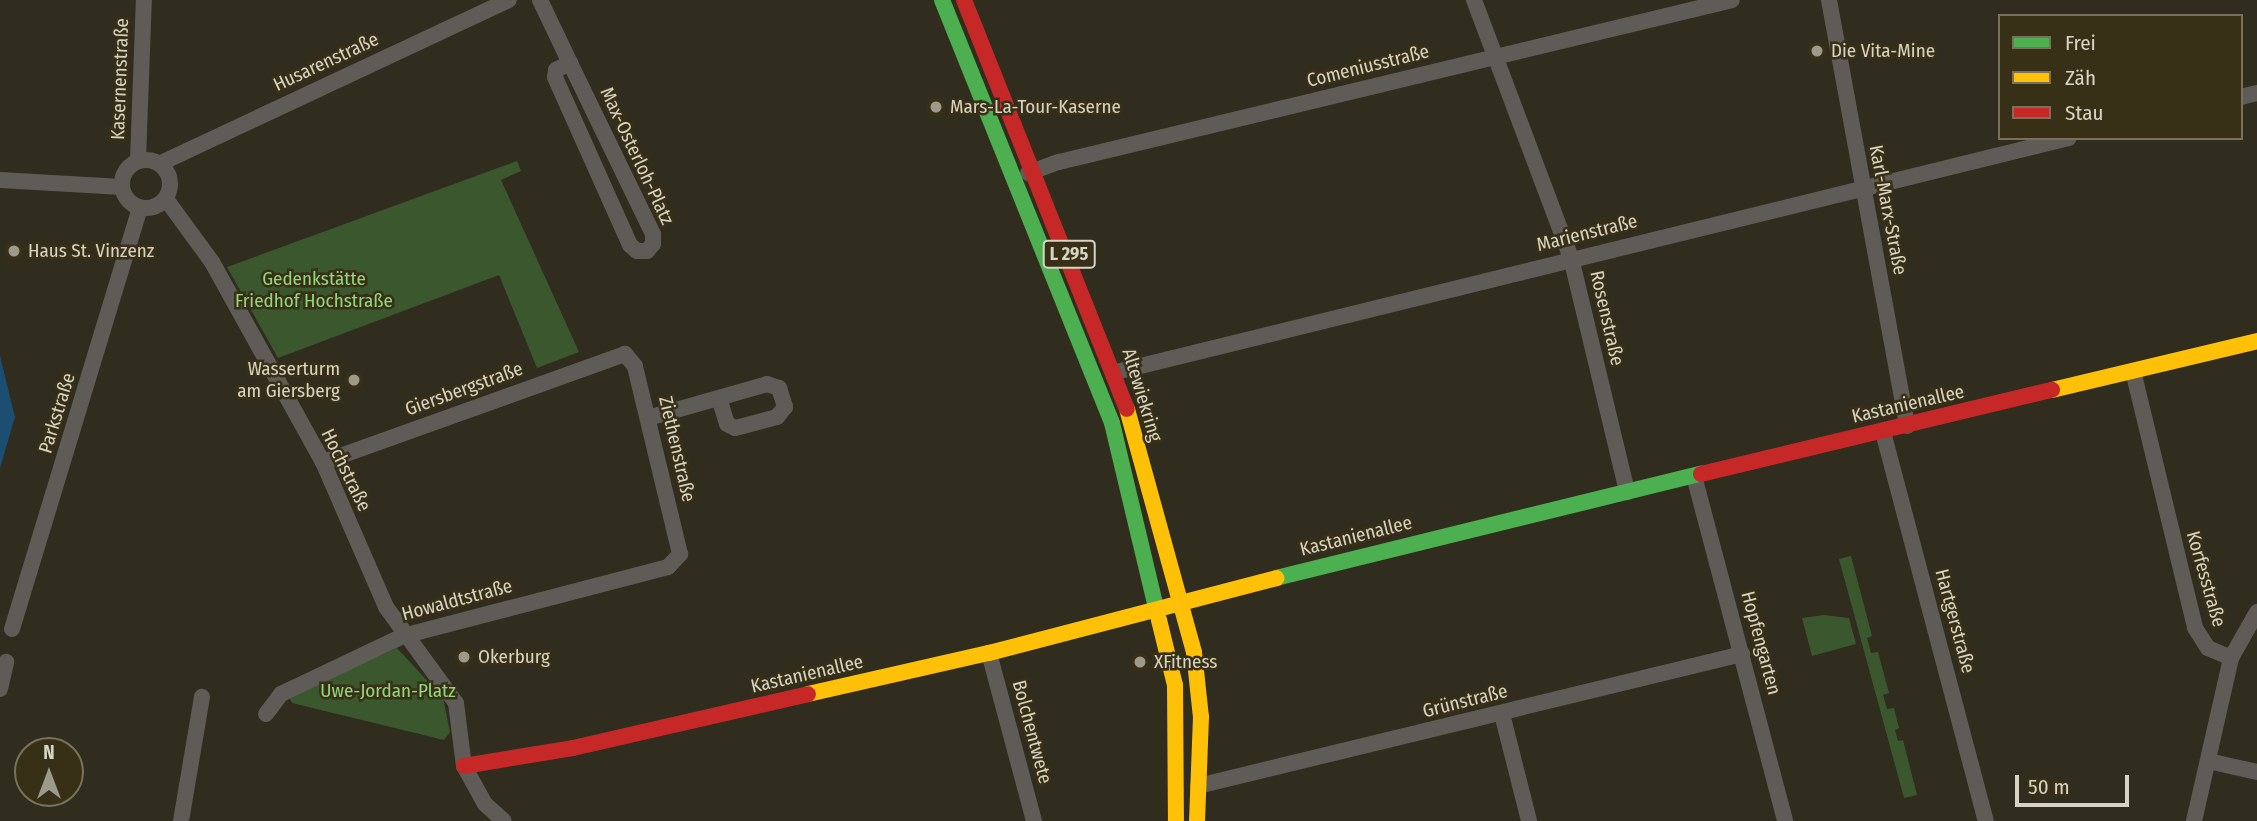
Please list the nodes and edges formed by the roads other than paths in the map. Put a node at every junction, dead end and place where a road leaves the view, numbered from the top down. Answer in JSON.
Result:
{"nodes":[{"id":1,"x":144,"y":0,"type":"edge"},
{"id":2,"x":509,"y":0,"type":"edge"},
{"id":3,"x":540,"y":0,"type":"edge"},
{"id":4,"x":942,"y":0,"type":"edge"},
{"id":5,"x":964,"y":0,"type":"edge"},
{"id":6,"x":1475,"y":0,"type":"edge"},
{"id":7,"x":1732,"y":0,"type":"edge"},
{"id":8,"x":1829,"y":0,"type":"edge"},
{"id":9,"x":1496,"y":57,"type":"junction"},
{"id":10,"x":570,"y":63,"type":"junction"},
{"id":11,"x":2061,"y":140,"type":"edge"},
{"id":12,"x":138,"y":160,"type":"junction"},
{"id":13,"x":161,"y":163,"type":"junction"},
{"id":14,"x":1035,"y":171,"type":"junction"},
{"id":15,"x":1015,"y":178,"type":"junction"},
{"id":16,"x":0,"y":180,"type":"edge"},
{"id":17,"x":122,"y":187,"type":"junction"},
{"id":18,"x":1862,"y":189,"type":"junction"},
{"id":19,"x":166,"y":199,"type":"junction"},
{"id":20,"x":140,"y":208,"type":"junction"},
{"id":21,"x":1571,"y":258,"type":"junction"},
{"id":22,"x":2257,"y":341,"type":"edge"},
{"id":23,"x":620,"y":354,"type":"joint"},
{"id":24,"x":2133,"y":371,"type":"junction"},
{"id":25,"x":1116,"y":372,"type":"junction"},
{"id":26,"x":719,"y":398,"type":"dead end"},
{"id":27,"x":648,"y":418,"type":"junction"},
{"id":28,"x":1907,"y":426,"type":"junction"},
{"id":29,"x":1883,"y":432,"type":"junction"},
{"id":30,"x":323,"y":463,"type":"junction"},
{"id":31,"x":1694,"y":476,"type":"junction"},
{"id":32,"x":1627,"y":492,"type":"junction"},
{"id":33,"x":677,"y":561,"type":"joint"},
{"id":34,"x":1181,"y":601,"type":"junction"},
{"id":35,"x":1156,"y":608,"type":"junction"},
{"id":36,"x":2257,"y":612,"type":"edge"},
{"id":37,"x":12,"y":629,"type":"dead end"},
{"id":38,"x":403,"y":636,"type":"junction"},
{"id":39,"x":989,"y":653,"type":"junction"},
{"id":40,"x":1742,"y":654,"type":"junction"},
{"id":41,"x":2231,"y":658,"type":"junction"},
{"id":42,"x":6,"y":662,"type":"dead end"},
{"id":43,"x":0,"y":689,"type":"edge"},
{"id":44,"x":202,"y":697,"type":"dead end"},
{"id":45,"x":266,"y":714,"type":"dead end"},
{"id":46,"x":1502,"y":714,"type":"junction"},
{"id":47,"x":2208,"y":761,"type":"junction"},
{"id":48,"x":464,"y":766,"type":"junction"},
{"id":49,"x":2257,"y":772,"type":"edge"},
{"id":50,"x":1198,"y":786,"type":"junction"},
{"id":51,"x":181,"y":821,"type":"edge"},
{"id":52,"x":504,"y":821,"type":"edge"},
{"id":53,"x":1034,"y":821,"type":"edge"},
{"id":54,"x":1176,"y":821,"type":"edge"},
{"id":55,"x":1197,"y":821,"type":"edge"},
{"id":56,"x":1529,"y":821,"type":"edge"},
{"id":57,"x":1785,"y":821,"type":"edge"},
{"id":58,"x":1986,"y":821,"type":"edge"},
{"id":59,"x":2194,"y":821,"type":"edge"}],
"edges":[{"from":1,"to":12,"type":"street","name":"Kasernenstraße"},
{"from":2,"to":13,"type":"street","name":"Husarenstraße"},
{"from":3,"to":10,"type":"street","name":"Max-Osterloh-Platz"},
{"from":4,"to":15,"type":"main road","name":"Altewiekring","number":"L 295"},
{"from":5,"to":14,"type":"main road","name":"Altewiekring","number":"L 295"},
{"from":6,"to":9,"type":"street","name":"Rosenstraße"},
{"from":7,"to":9,"type":"street","name":"Comeniusstraße"},
{"from":8,"to":18,"type":"street","name":"Karl-Marx-Straße"},
{"from":9,"to":14,"type":"street","name":"Comeniusstraße"},
{"from":9,"to":21,"type":"street","name":"Rosenstraße"},
{"from":10,"to":10,"type":"street","name":"Max-Osterloh-Platz"},
{"from":11,"to":18,"type":"street","name":"Marienstraße"},
{"from":12,"to":13,"type":"street"},
{"from":12,"to":17,"type":"street"},
{"from":13,"to":19,"type":"street"},
{"from":14,"to":15,"type":"street","name":"Comeniusstraße"},
{"from":14,"to":25,"type":"main road","name":"Altewiekring","number":"L 295"},
{"from":15,"to":35,"type":"main road","name":"Altewiekring","number":"L 295"},
{"from":16,"to":17,"type":"street"},
{"from":17,"to":20,"type":"street"},
{"from":18,"to":21,"type":"street","name":"Marienstraße"},
{"from":18,"to":28,"type":"street","name":"Karl-Marx-Straße"},
{"from":19,"to":20,"type":"street"},
{"from":19,"to":30,"type":"street","name":"Hochstraße"},
{"from":20,"to":37,"type":"street","name":"Parkstraße"},
{"from":21,"to":25,"type":"street","name":"Marienstraße"},
{"from":21,"to":32,"type":"street","name":"Rosenstraße"},
{"from":22,"to":24,"type":"main road","name":"Kastanienallee"},
{"from":23,"to":27,"type":"street","name":"Ziethenstraße"},
{"from":23,"to":30,"type":"street","name":"Giersbergstraße"},
{"from":24,"to":28,"type":"main road","name":"Kastanienallee"},
{"from":24,"to":41,"type":"street","name":"Korfesstraße"},
{"from":25,"to":34,"type":"main road","name":"Altewiekring","number":"L 295"},
{"from":26,"to":27,"type":"street"},
{"from":27,"to":33,"type":"street","name":"Ziethenstraße"},
{"from":28,"to":29,"type":"main road","name":"Kastanienallee"},
{"from":29,"to":31,"type":"main road","name":"Kastanienallee"},
{"from":29,"to":58,"type":"street","name":"Hartgerstraße"},
{"from":30,"to":38,"type":"street","name":"Hochstraße"},
{"from":31,"to":32,"type":"main road","name":"Kastanienallee"},
{"from":31,"to":40,"type":"street","name":"Hopfengarten"},
{"from":32,"to":34,"type":"main road","name":"Kastanienallee"},
{"from":33,"to":38,"type":"street","name":"Howaldtstraße"},
{"from":34,"to":35,"type":"main road","name":"Kastanienallee"},
{"from":34,"to":50,"type":"main road","name":"Altewiekring","number":"L 295"},
{"from":35,"to":39,"type":"main road","name":"Kastanienallee"},
{"from":35,"to":54,"type":"main road","name":"Altewiekring","number":"L 295"},
{"from":36,"to":41,"type":"street"},
{"from":38,"to":45,"type":"street","name":"Howaldtstraße"},
{"from":38,"to":48,"type":"street","name":"Hochstraße"},
{"from":39,"to":48,"type":"main road","name":"Kastanienallee"},
{"from":39,"to":53,"type":"street","name":"Bolchentwete"},
{"from":40,"to":46,"type":"street","name":"Grünstraße"},
{"from":40,"to":57,"type":"street","name":"Hopfengarten"},
{"from":41,"to":47,"type":"street"},
{"from":42,"to":43,"type":"street"},
{"from":44,"to":51,"type":"street"},
{"from":46,"to":50,"type":"street","name":"Grünstraße"},
{"from":46,"to":56,"type":"street"},
{"from":47,"to":49,"type":"street"},
{"from":47,"to":59,"type":"street"},
{"from":48,"to":52,"type":"street"},
{"from":50,"to":55,"type":"main road","name":"Altewiekring","number":"L 295"}]}
